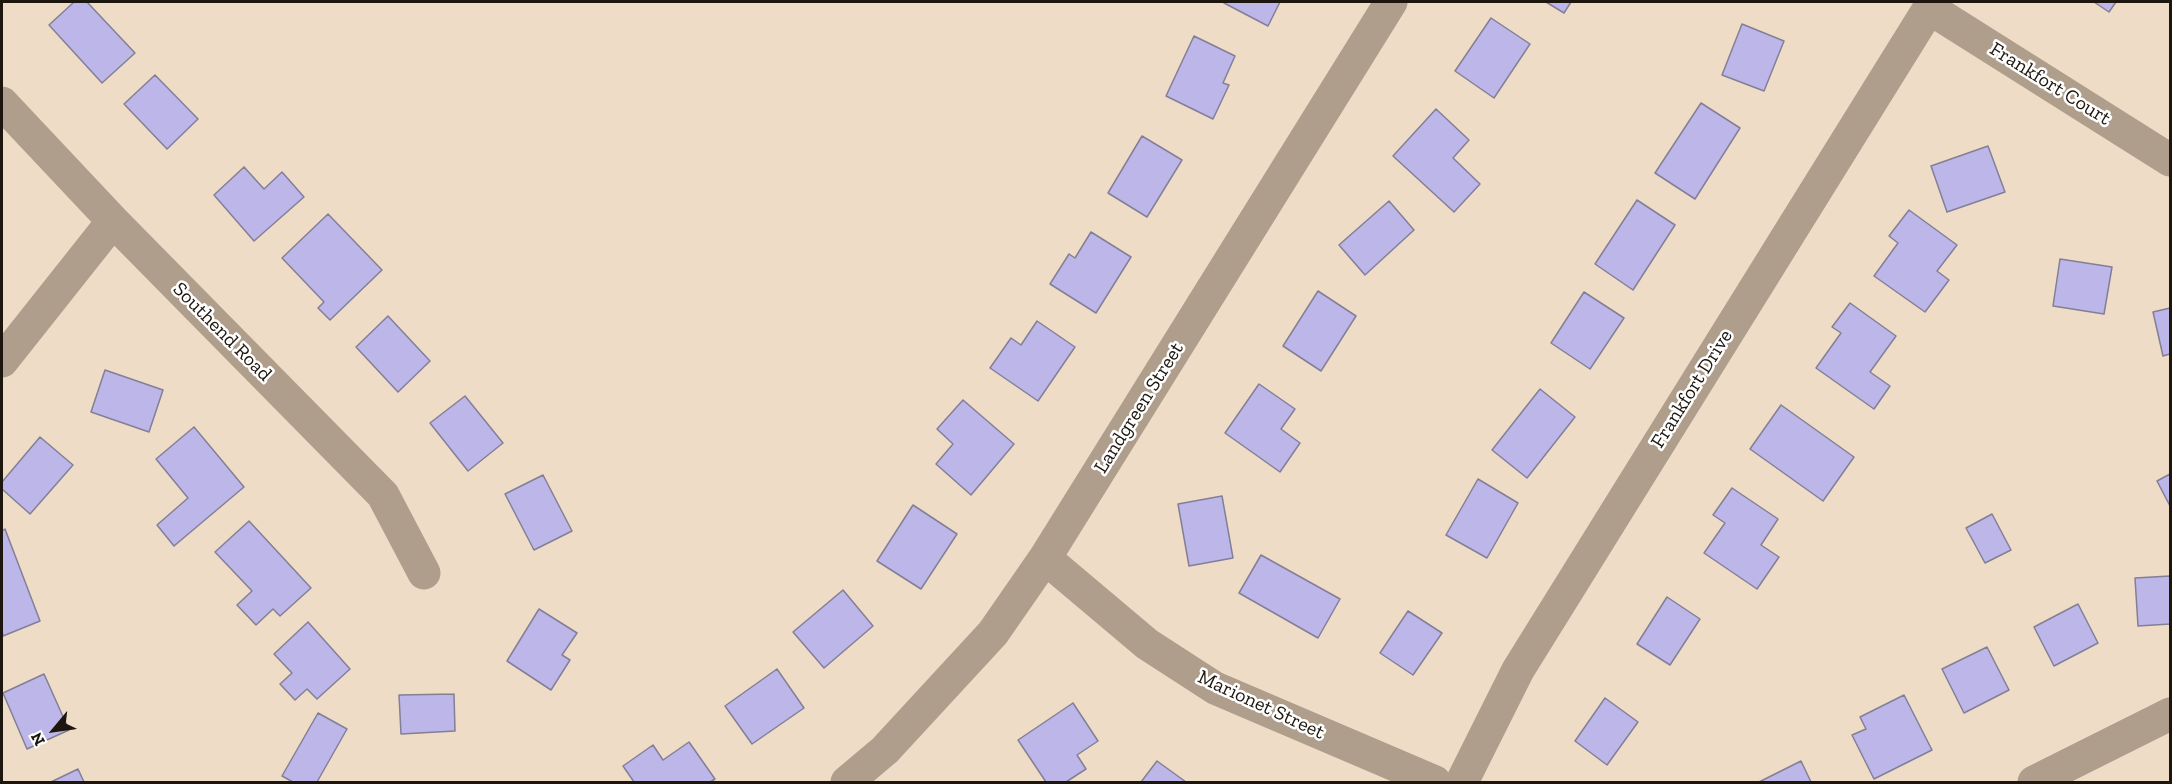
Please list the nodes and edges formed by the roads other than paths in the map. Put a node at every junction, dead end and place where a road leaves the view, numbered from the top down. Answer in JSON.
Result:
{"nodes":[{"id":1,"x":1391,"y":2,"type":"edge"},
{"id":2,"x":1931,"y":5,"type":"edge"},
{"id":3,"x":2,"y":103,"type":"edge"},
{"id":4,"x":2170,"y":160,"type":"edge"},
{"id":5,"x":113,"y":221,"type":"junction"},
{"id":6,"x":2,"y":361,"type":"edge"},
{"id":7,"x":1045,"y":558,"type":"junction"},
{"id":8,"x":424,"y":573,"type":"dead end"},
{"id":9,"x":2170,"y":714,"type":"edge"},
{"id":10,"x":847,"y":783,"type":"edge"},
{"id":11,"x":1435,"y":783,"type":"edge"},
{"id":12,"x":1462,"y":783,"type":"edge"},
{"id":13,"x":2034,"y":783,"type":"edge"}],
"edges":[{"from":1,"to":7,"type":"street","name":"Landgreen Street"},
{"from":2,"to":4,"type":"street","name":"Frankfort Court"},
{"from":2,"to":12,"type":"street","name":"Frankfort Drive"},
{"from":3,"to":5,"type":"street","name":"Southend Road"},
{"from":5,"to":6,"type":"street"},
{"from":5,"to":8,"type":"street","name":"Southend Road"},
{"from":7,"to":10,"type":"street","name":"Landgreen Street"},
{"from":7,"to":11,"type":"street","name":"Marionet Street"},
{"from":9,"to":13,"type":"street"}]}
